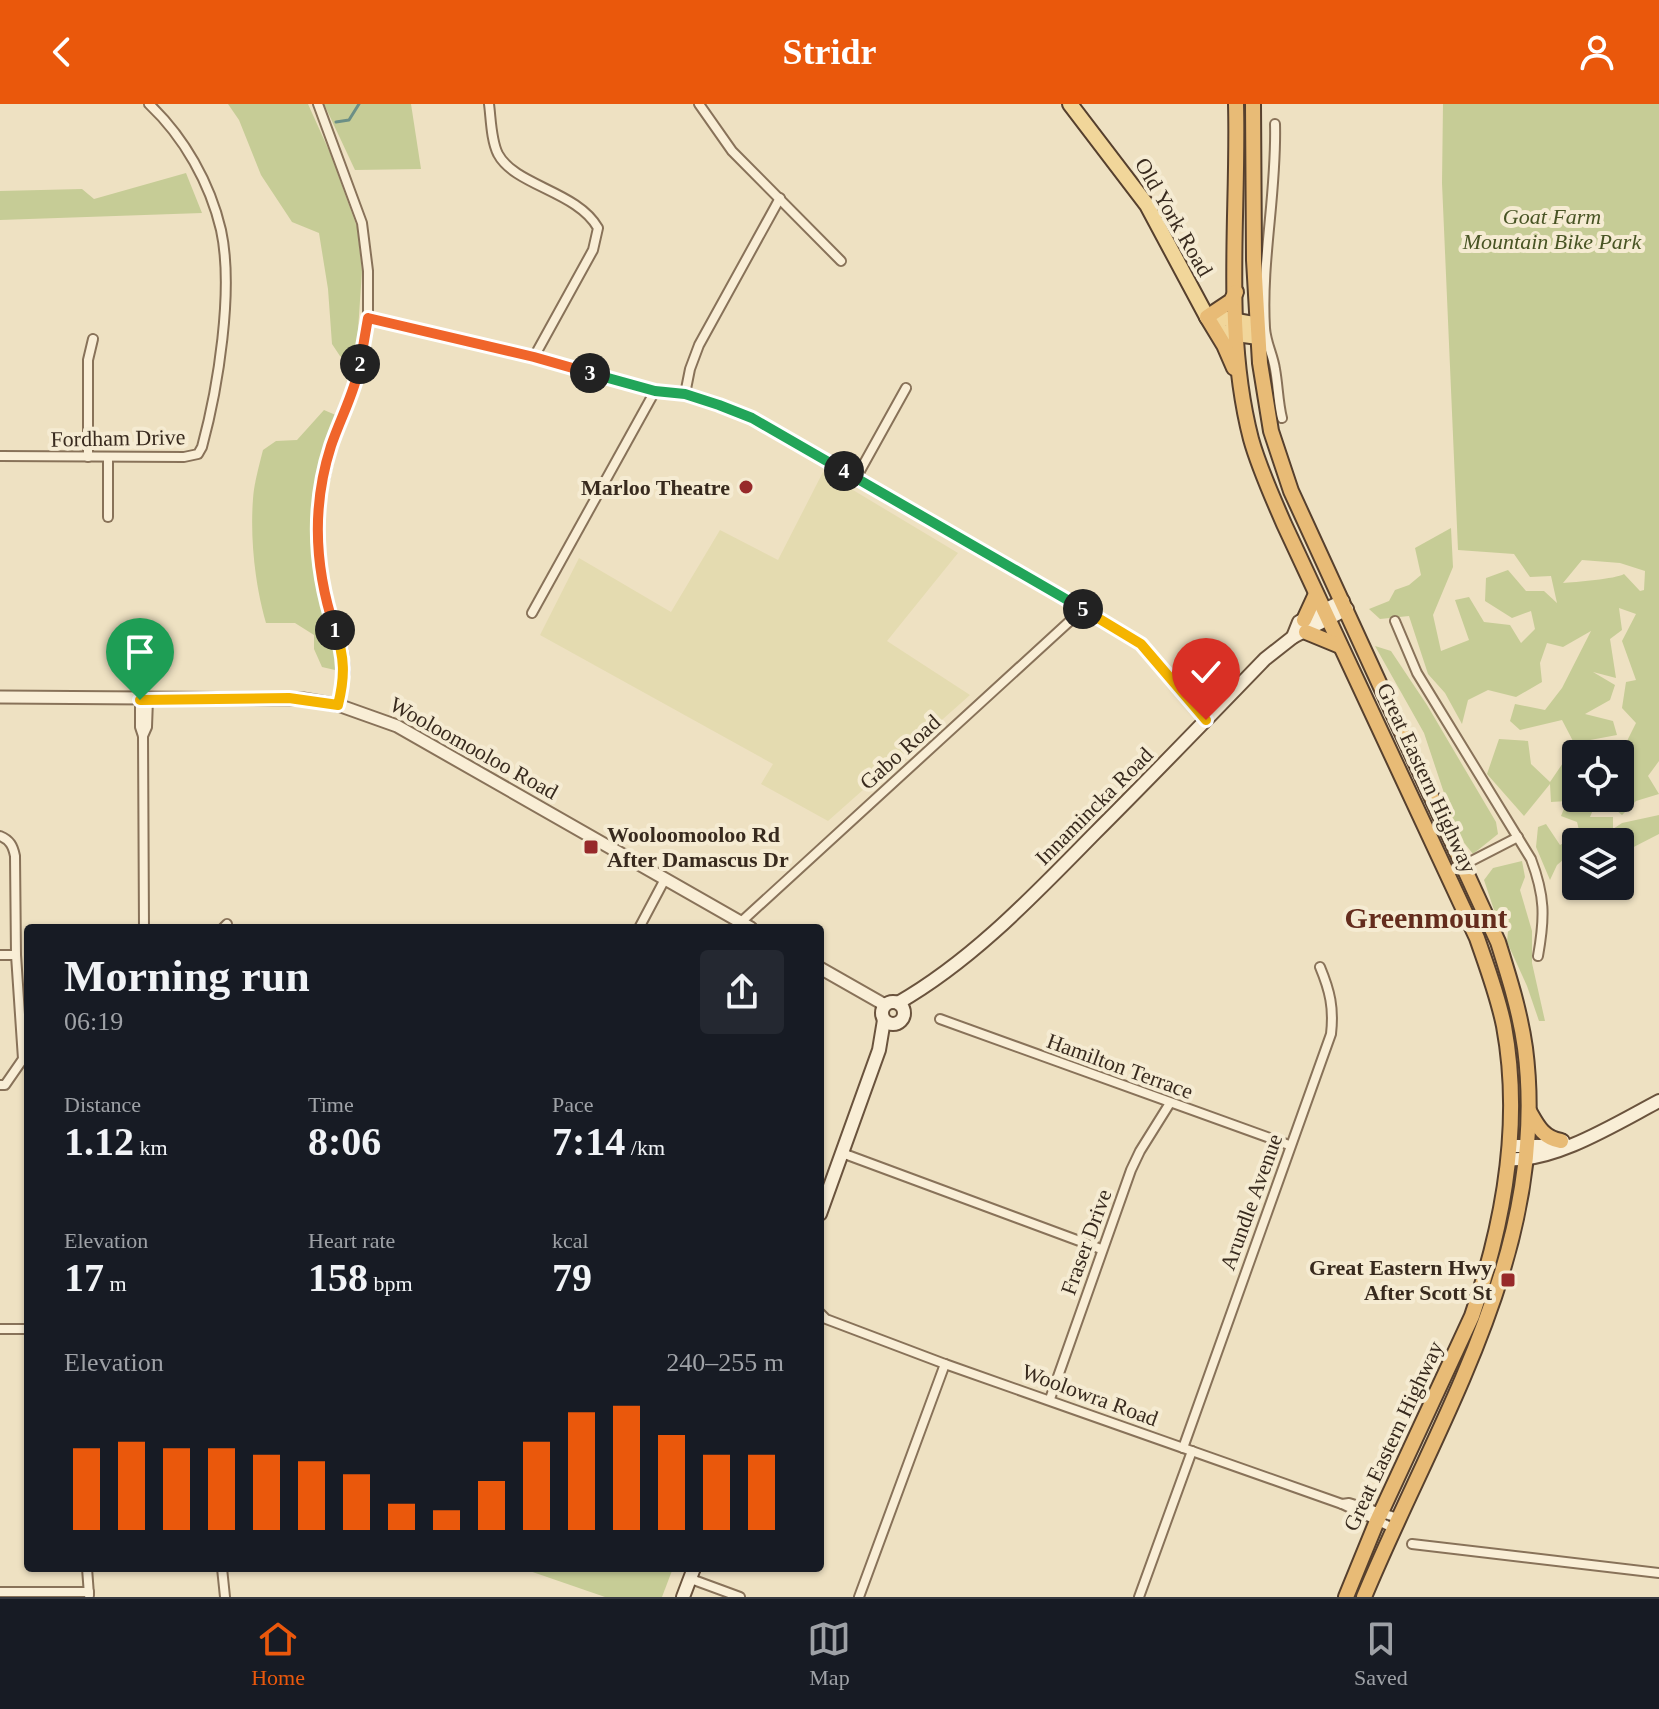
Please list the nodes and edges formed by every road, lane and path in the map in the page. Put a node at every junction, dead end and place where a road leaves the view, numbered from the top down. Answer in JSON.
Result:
{"nodes":[{"id":1,"x":149,"y":104,"type":"edge"},
{"id":2,"x":318,"y":104,"type":"edge"},
{"id":3,"x":489,"y":104,"type":"edge"},
{"id":4,"x":699,"y":104,"type":"edge"},
{"id":5,"x":1070,"y":104,"type":"edge"},
{"id":6,"x":1236,"y":104,"type":"edge"},
{"id":7,"x":1253,"y":104,"type":"edge"},
{"id":8,"x":1275,"y":124,"type":"dead end"},
{"id":9,"x":780,"y":198,"type":"junction"},
{"id":10,"x":841,"y":261,"type":"dead end"},
{"id":11,"x":1236,"y":292,"type":"junction"},
{"id":12,"x":1207,"y":317,"type":"junction"},
{"id":13,"x":368,"y":318,"type":"junction"},
{"id":14,"x":1236,"y":329,"type":"junction"},
{"id":15,"x":1258,"y":330,"type":"junction"},
{"id":16,"x":93,"y":339,"type":"dead end"},
{"id":17,"x":534,"y":357,"type":"junction"},
{"id":18,"x":906,"y":388,"type":"dead end"},
{"id":19,"x":655,"y":391,"type":"junction"},
{"id":20,"x":685,"y":394,"type":"junction"},
{"id":21,"x":1271,"y":394,"type":"junction"},
{"id":22,"x":1243,"y":396,"type":"junction"},
{"id":23,"x":1282,"y":418,"type":"dead end"},
{"id":24,"x":0,"y":456,"type":"edge"},
{"id":25,"x":88,"y":457,"type":"junction"},
{"id":26,"x":108,"y":457,"type":"junction"},
{"id":27,"x":856,"y":478,"type":"junction"},
{"id":28,"x":108,"y":517,"type":"dead end"},
{"id":29,"x":1316,"y":594,"type":"junction"},
{"id":30,"x":1345,"y":605,"type":"junction"},
{"id":31,"x":1083,"y":609,"type":"junction"},
{"id":32,"x":532,"y":613,"type":"dead end"},
{"id":33,"x":1325,"y":615,"type":"junction"},
{"id":34,"x":1395,"y":621,"type":"dead end"},
{"id":35,"x":1301,"y":629,"type":"junction"},
{"id":36,"x":1341,"y":646,"type":"junction"},
{"id":37,"x":1,"y":698,"type":"edge"},
{"id":38,"x":144,"y":700,"type":"junction"},
{"id":39,"x":338,"y":705,"type":"junction"},
{"id":40,"x":1206,"y":720,"type":"junction"},
{"id":41,"x":0,"y":836,"type":"edge"},
{"id":42,"x":1518,"y":837,"type":"junction"},
{"id":43,"x":1464,"y":866,"type":"junction"},
{"id":44,"x":1448,"y":873,"type":"junction"},
{"id":45,"x":665,"y":879,"type":"junction"},
{"id":46,"x":144,"y":924,"type":"edge"},
{"id":47,"x":641,"y":924,"type":"edge"},
{"id":48,"x":744,"y":924,"type":"edge"},
{"id":49,"x":747,"y":924,"type":"edge"},
{"id":50,"x":0,"y":955,"type":"edge"},
{"id":51,"x":16,"y":955,"type":"junction"},
{"id":52,"x":1538,"y":956,"type":"dead end"},
{"id":53,"x":1320,"y":967,"type":"dead end"},
{"id":54,"x":824,"y":970,"type":"edge"},
{"id":55,"x":891,"y":1012,"type":"junction"},
{"id":56,"x":940,"y":1019,"type":"dead end"},
{"id":57,"x":0,"y":1085,"type":"edge"},
{"id":58,"x":1659,"y":1101,"type":"edge"},
{"id":59,"x":1170,"y":1103,"type":"junction"},
{"id":60,"x":1528,"y":1110,"type":"junction"},
{"id":61,"x":1578,"y":1140,"type":"junction"},
{"id":62,"x":1561,"y":1141,"type":"junction"},
{"id":63,"x":1289,"y":1145,"type":"junction"},
{"id":64,"x":1509,"y":1152,"type":"junction"},
{"id":65,"x":842,"y":1153,"type":"junction"},
{"id":66,"x":1526,"y":1153,"type":"junction"},
{"id":67,"x":824,"y":1203,"type":"edge"},
{"id":68,"x":1101,"y":1249,"type":"junction"},
{"id":69,"x":824,"y":1318,"type":"edge"},
{"id":70,"x":0,"y":1329,"type":"edge"},
{"id":71,"x":24,"y":1329,"type":"edge"},
{"id":72,"x":945,"y":1364,"type":"junction"},
{"id":73,"x":1050,"y":1399,"type":"junction"},
{"id":74,"x":1187,"y":1449,"type":"junction"},
{"id":75,"x":1379,"y":1517,"type":"junction"},
{"id":76,"x":1395,"y":1523,"type":"junction"},
{"id":77,"x":1412,"y":1544,"type":"dead end"},
{"id":78,"x":87,"y":1572,"type":"edge"},
{"id":79,"x":222,"y":1572,"type":"edge"},
{"id":80,"x":1659,"y":1573,"type":"edge"},
{"id":81,"x":692,"y":1574,"type":"edge"},
{"id":82,"x":0,"y":1592,"type":"edge"},
{"id":83,"x":89,"y":1595,"type":"edge"},
{"id":84,"x":225,"y":1597,"type":"edge"},
{"id":85,"x":683,"y":1597,"type":"edge"},
{"id":86,"x":740,"y":1597,"type":"edge"},
{"id":87,"x":859,"y":1597,"type":"edge"},
{"id":88,"x":1139,"y":1597,"type":"edge"},
{"id":89,"x":1346,"y":1597,"type":"edge"},
{"id":90,"x":1364,"y":1597,"type":"edge"}],
"edges":[{"from":1,"to":26,"type":"street","name":"Fordham Drive"},
{"from":2,"to":13,"type":"street"},
{"from":3,"to":17,"type":"street"},
{"from":4,"to":9,"type":"street"},
{"from":5,"to":12,"type":"main road","name":"Old York Road"},
{"from":6,"to":11,"type":"highway","name":"Great Eastern Highway"},
{"from":7,"to":15,"type":"highway","name":"Great Eastern Highway"},
{"from":8,"to":21,"type":"street"},
{"from":9,"to":10,"type":"street"},
{"from":9,"to":20,"type":"street"},
{"from":11,"to":12,"type":"highway"},
{"from":11,"to":14,"type":"highway","name":"Great Eastern Highway"},
{"from":12,"to":14,"type":"main road"},
{"from":12,"to":22,"type":"highway"},
{"from":13,"to":17,"type":"street"},
{"from":13,"to":39,"type":"street"},
{"from":14,"to":15,"type":"main road"},
{"from":14,"to":22,"type":"highway","name":"Great Eastern Highway"},
{"from":15,"to":21,"type":"highway","name":"Great Eastern Highway"},
{"from":16,"to":25,"type":"street"},
{"from":17,"to":19,"type":"street"},
{"from":18,"to":27,"type":"street"},
{"from":19,"to":20,"type":"street"},
{"from":19,"to":32,"type":"street"},
{"from":20,"to":27,"type":"street"},
{"from":21,"to":22,"type":"street"},
{"from":21,"to":23,"type":"street"},
{"from":21,"to":30,"type":"highway","name":"Great Eastern Highway"},
{"from":22,"to":29,"type":"highway","name":"Great Eastern Highway"},
{"from":24,"to":25,"type":"street","name":"Fordham Drive"},
{"from":25,"to":26,"type":"street","name":"Fordham Drive"},
{"from":26,"to":28,"type":"street"},
{"from":27,"to":31,"type":"street"},
{"from":29,"to":33,"type":"highway","name":"Great Eastern Highway"},
{"from":29,"to":35,"type":"highway"},
{"from":30,"to":33,"type":"main road","name":"Innamincka Road"},
{"from":30,"to":43,"type":"highway","name":"Great Eastern Highway"},
{"from":31,"to":40,"type":"street"},
{"from":31,"to":49,"type":"street","name":"Gabo Road"},
{"from":33,"to":35,"type":"main road","name":"Innamincka Road"},
{"from":33,"to":36,"type":"highway","name":"Great Eastern Highway"},
{"from":34,"to":42,"type":"street"},
{"from":35,"to":36,"type":"highway"},
{"from":35,"to":40,"type":"main road","name":"Innamincka Road"},
{"from":36,"to":44,"type":"highway","name":"Great Eastern Highway"},
{"from":37,"to":38,"type":"street","name":"Wooloomooloo Road"},
{"from":38,"to":39,"type":"street","name":"Wooloomooloo Road"},
{"from":38,"to":46,"type":"street"},
{"from":39,"to":45,"type":"street","name":"Wooloomooloo Road"},
{"from":40,"to":55,"type":"main road","name":"Innamincka Road"},
{"from":41,"to":51,"type":"street"},
{"from":42,"to":43,"type":"street"},
{"from":42,"to":52,"type":"street"},
{"from":43,"to":44,"type":"street"},
{"from":43,"to":60,"type":"highway","name":"Great Eastern Highway"},
{"from":44,"to":64,"type":"highway","name":"Great Eastern Highway"},
{"from":45,"to":47,"type":"street"},
{"from":45,"to":48,"type":"street","name":"Wooloomooloo Road"},
{"from":50,"to":51,"type":"street"},
{"from":51,"to":57,"type":"street"},
{"from":53,"to":63,"type":"street","name":"Arundle Avenue"},
{"from":54,"to":55,"type":"street"},
{"from":55,"to":65,"type":"main road","name":"Innamincka Road"},
{"from":56,"to":59,"type":"street","name":"Hamilton Terrace"},
{"from":58,"to":61,"type":"main road"},
{"from":59,"to":63,"type":"street","name":"Hamilton Terrace"},
{"from":59,"to":68,"type":"street","name":"Fraser Drive"},
{"from":60,"to":62,"type":"highway"},
{"from":60,"to":66,"type":"highway","name":"Great Eastern Highway"},
{"from":61,"to":62,"type":"main road"},
{"from":61,"to":66,"type":"main road"},
{"from":62,"to":66,"type":"main road"},
{"from":63,"to":74,"type":"street","name":"Arundle Avenue"},
{"from":64,"to":66,"type":"main road"},
{"from":64,"to":75,"type":"highway","name":"Great Eastern Highway"},
{"from":65,"to":67,"type":"main road","name":"Innamincka Road"},
{"from":65,"to":68,"type":"street"},
{"from":66,"to":76,"type":"highway","name":"Great Eastern Highway"},
{"from":68,"to":73,"type":"street","name":"Fraser Drive"},
{"from":69,"to":72,"type":"street","name":"Woolowra Road"},
{"from":70,"to":71,"type":"street"},
{"from":72,"to":73,"type":"street","name":"Woolowra Road"},
{"from":72,"to":87,"type":"street"},
{"from":73,"to":74,"type":"street","name":"Woolowra Road"},
{"from":74,"to":75,"type":"street","name":"Woolowra Road"},
{"from":74,"to":88,"type":"street","name":"Arundle Avenue"},
{"from":75,"to":76,"type":"street","name":"Woolowra Road"},
{"from":75,"to":89,"type":"highway","name":"Great Eastern Highway"},
{"from":76,"to":90,"type":"highway","name":"Great Eastern Highway"},
{"from":77,"to":80,"type":"street"},
{"from":78,"to":83,"type":"street"},
{"from":79,"to":84,"type":"street"},
{"from":81,"to":85,"type":"main road"},
{"from":81,"to":86,"type":"street"},
{"from":82,"to":83,"type":"street"}]}
